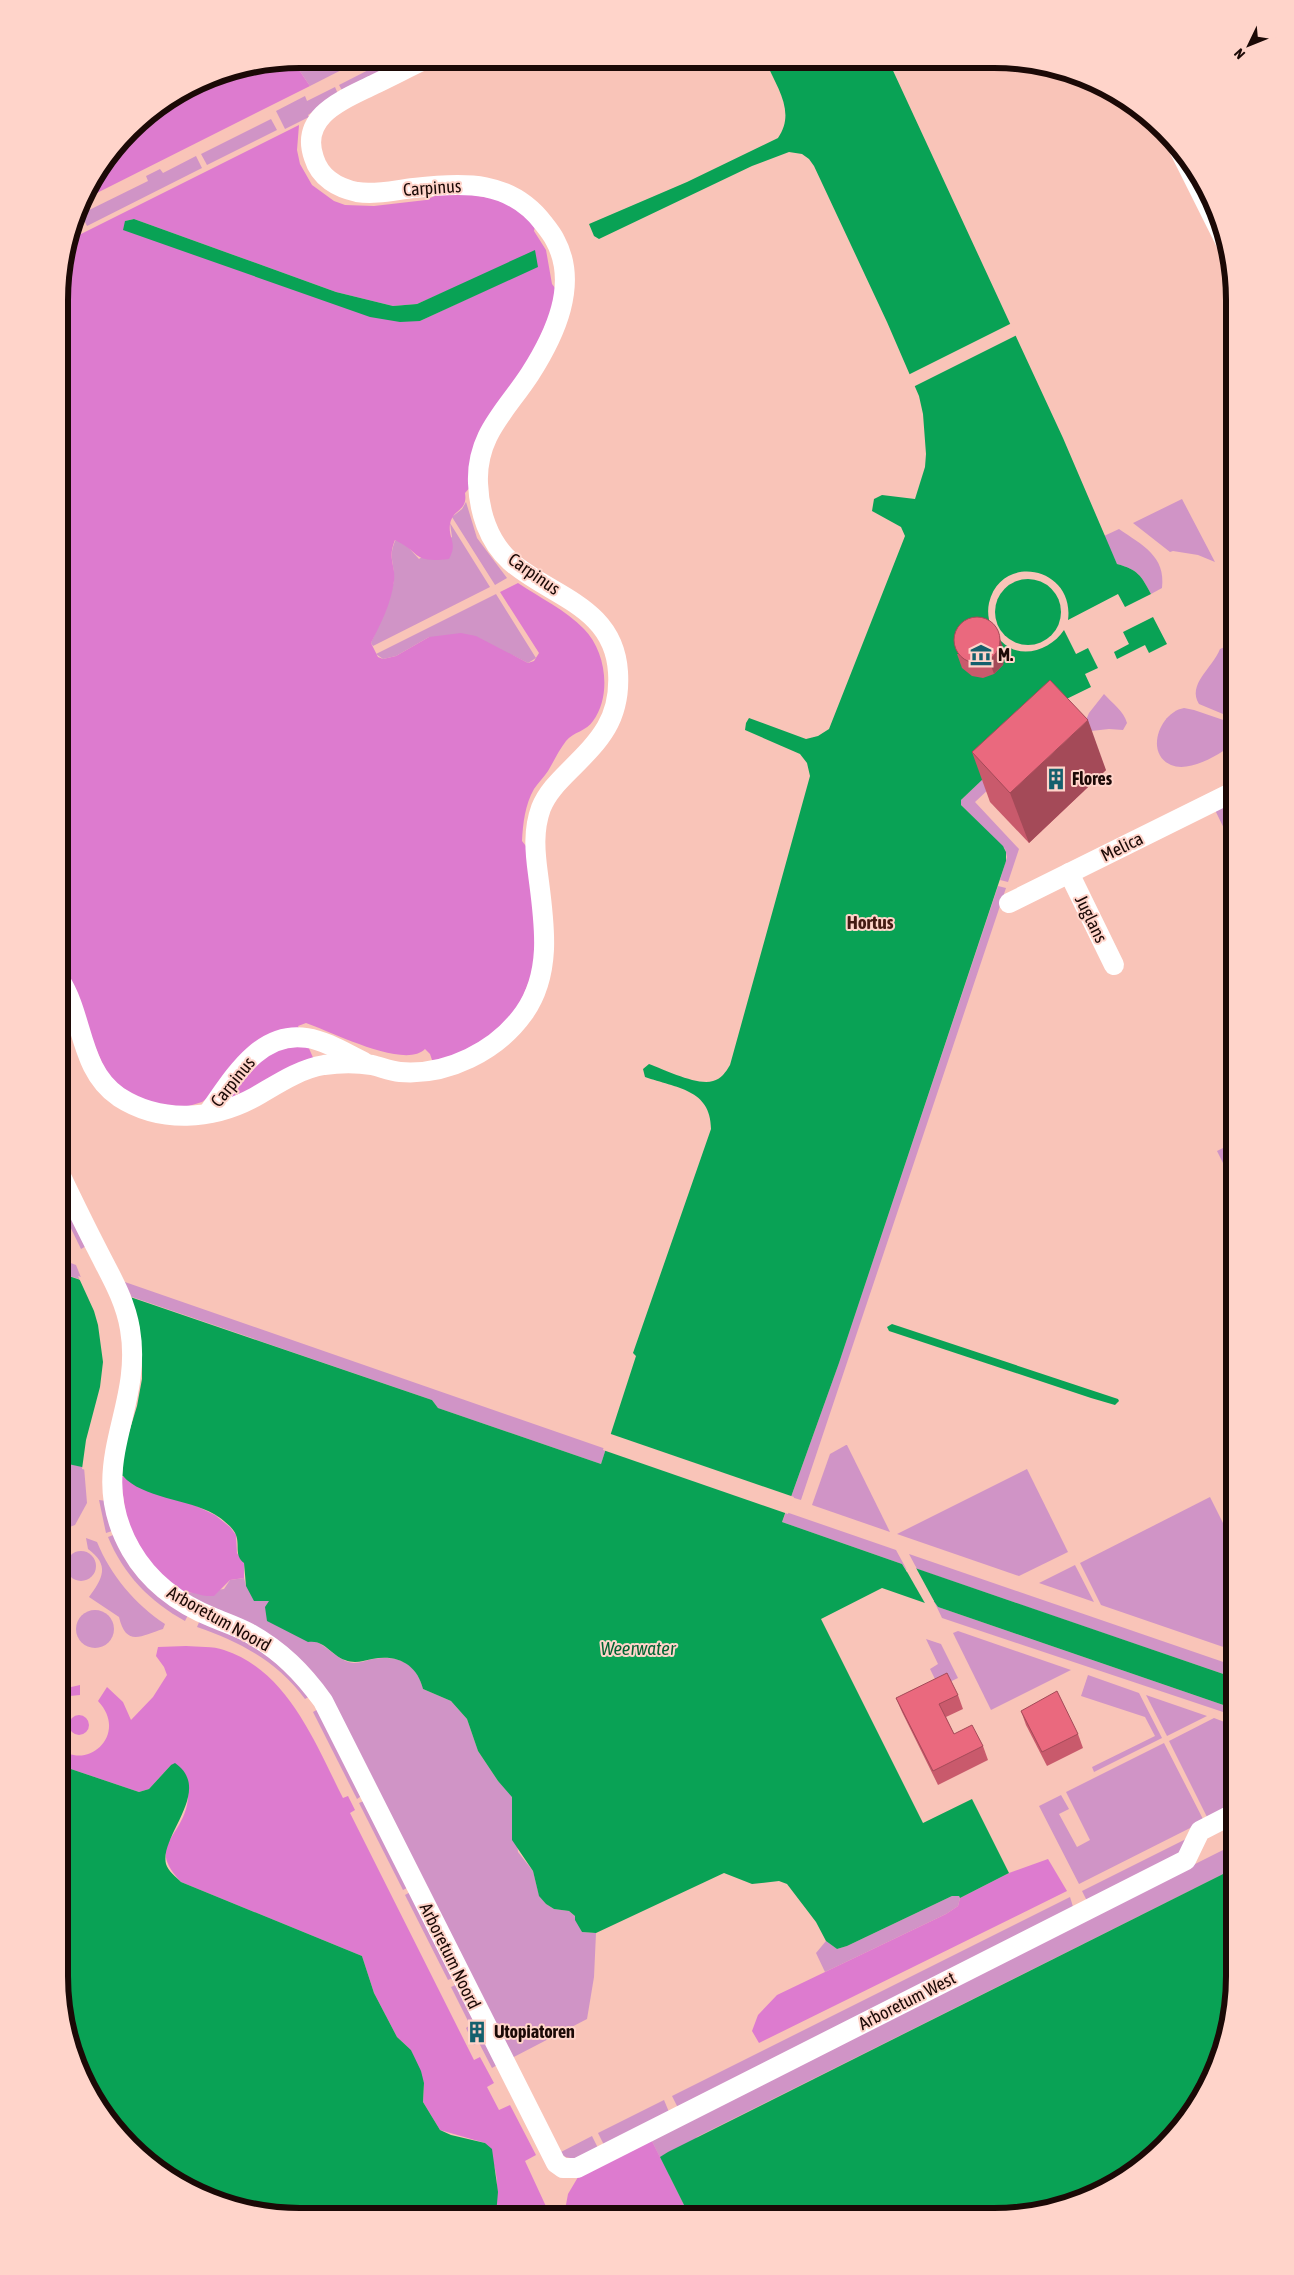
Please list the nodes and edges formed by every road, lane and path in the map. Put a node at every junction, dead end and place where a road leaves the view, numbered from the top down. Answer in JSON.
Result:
{"nodes":[{"id":1,"x":408,"y":68,"type":"edge"},
{"id":2,"x":1226,"y":796,"type":"edge"},
{"id":3,"x":1069,"y":874,"type":"junction"},
{"id":4,"x":1009,"y":903,"type":"dead end"},
{"id":5,"x":1114,"y":965,"type":"dead end"},
{"id":6,"x":68,"y":994,"type":"edge"},
{"id":7,"x":368,"y":1065,"type":"junction"},
{"id":8,"x":208,"y":1113,"type":"junction"},
{"id":9,"x":68,"y":1190,"type":"edge"},
{"id":10,"x":1226,"y":1818,"type":"edge"},
{"id":11,"x":563,"y":2168,"type":"joint"}],
"edges":[{"from":1,"to":7,"type":"street","name":"Carpinus"},
{"from":2,"to":3,"type":"street","name":"Melica"},
{"from":3,"to":4,"type":"street","name":"Melica"},
{"from":3,"to":5,"type":"street","name":"Juglans"},
{"from":6,"to":8,"type":"street","name":"Carpinus"},
{"from":7,"to":8,"type":"street","name":"Carpinus"},
{"from":7,"to":8,"type":"street","name":"Carpinus"},
{"from":9,"to":11,"type":"street","name":"Arboretum Noord"},
{"from":10,"to":11,"type":"street","name":"Arboretum West"}]}
